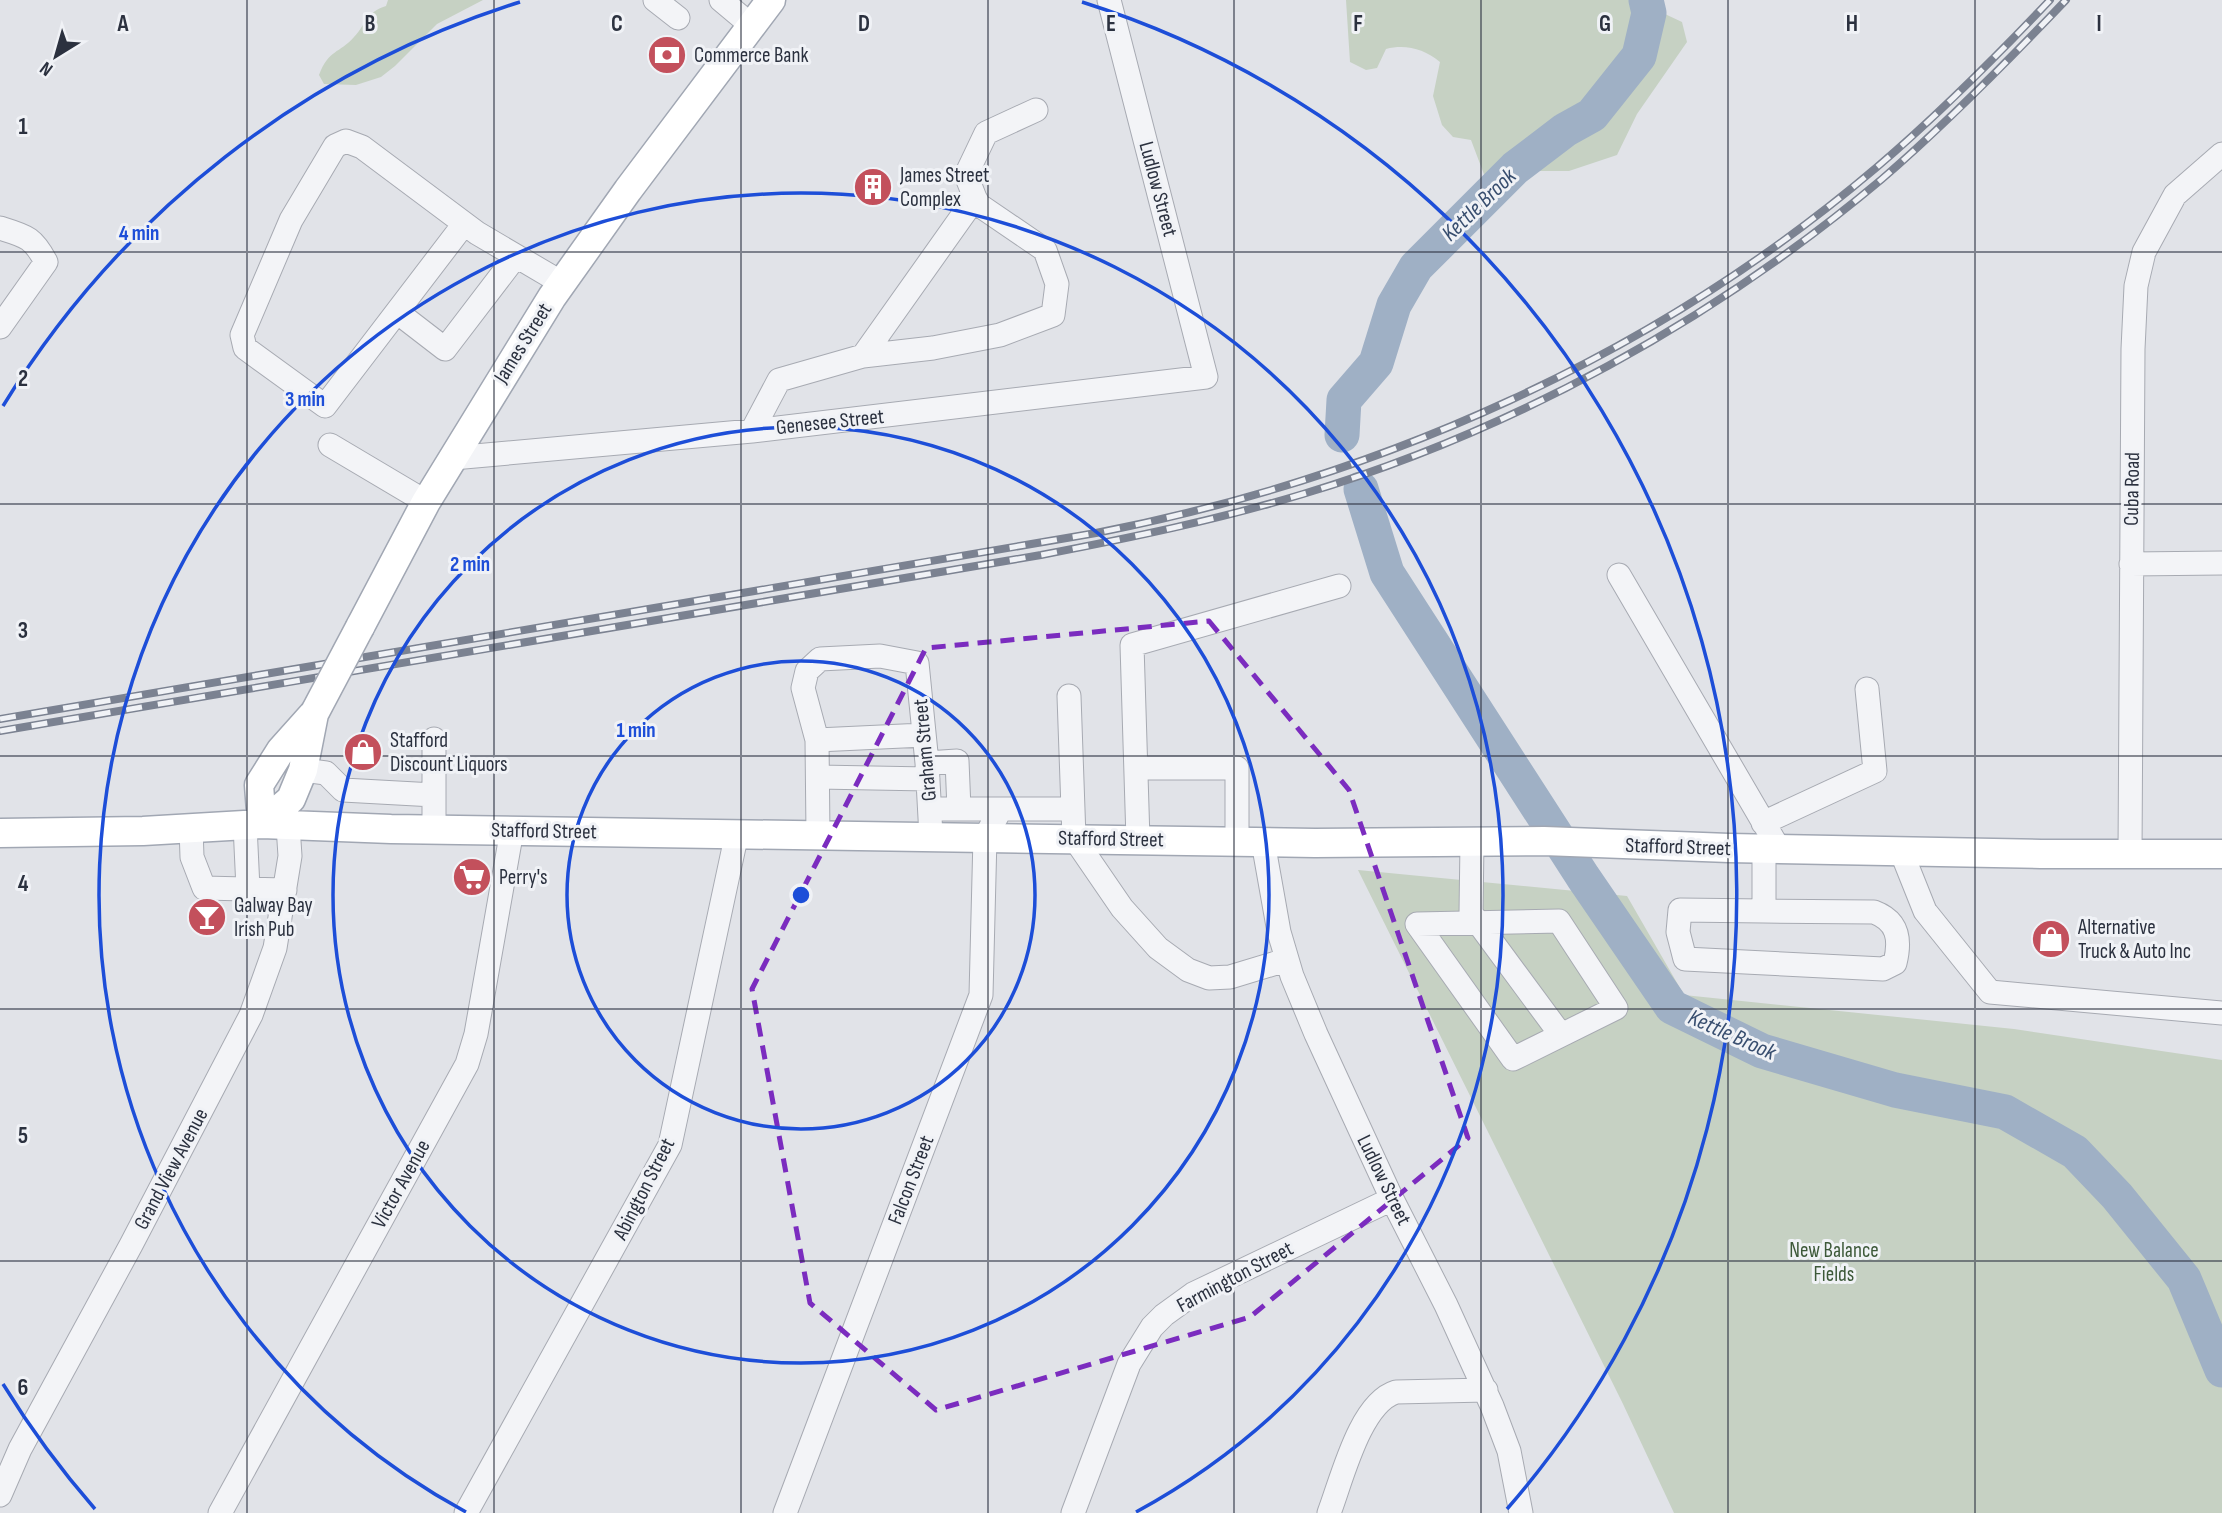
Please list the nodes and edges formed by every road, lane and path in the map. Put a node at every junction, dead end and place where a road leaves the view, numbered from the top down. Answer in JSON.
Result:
{"nodes":[{"id":1,"x":654,"y":0,"type":"edge"},
{"id":2,"x":720,"y":0,"type":"edge"},
{"id":3,"x":771,"y":0,"type":"edge"},
{"id":4,"x":1109,"y":0,"type":"edge"},
{"id":5,"x":678,"y":18,"type":"dead end"},
{"id":6,"x":752,"y":26,"type":"junction"},
{"id":7,"x":1036,"y":110,"type":"dead end"},
{"id":8,"x":2222,"y":154,"type":"edge"},
{"id":9,"x":975,"y":198,"type":"junction"},
{"id":10,"x":464,"y":224,"type":"junction"},
{"id":11,"x":0,"y":228,"type":"edge"},
{"id":12,"x":516,"y":256,"type":"junction"},
{"id":13,"x":562,"y":283,"type":"junction"},
{"id":14,"x":397,"y":312,"type":"junction"},
{"id":15,"x":0,"y":327,"type":"edge"},
{"id":16,"x":863,"y":356,"type":"junction"},
{"id":17,"x":1206,"y":377,"type":"joint"},
{"id":18,"x":752,"y":431,"type":"junction"},
{"id":19,"x":330,"y":445,"type":"dead end"},
{"id":20,"x":453,"y":458,"type":"junction"},
{"id":21,"x":426,"y":502,"type":"junction"},
{"id":22,"x":2222,"y":563,"type":"edge"},
{"id":23,"x":2132,"y":564,"type":"junction"},
{"id":24,"x":1619,"y":575,"type":"dead end"},
{"id":25,"x":1339,"y":586,"type":"dead end"},
{"id":26,"x":1867,"y":689,"type":"dead end"},
{"id":27,"x":1069,"y":696,"type":"dead end"},
{"id":28,"x":315,"y":712,"type":"junction"},
{"id":29,"x":925,"y":735,"type":"junction"},
{"id":30,"x":434,"y":739,"type":"dead end"},
{"id":31,"x":817,"y":740,"type":"junction"},
{"id":32,"x":1136,"y":768,"type":"junction"},
{"id":33,"x":303,"y":770,"type":"junction"},
{"id":34,"x":928,"y":771,"type":"junction"},
{"id":35,"x":818,"y":777,"type":"junction"},
{"id":36,"x":383,"y":792,"type":"junction"},
{"id":37,"x":434,"y":795,"type":"junction"},
{"id":38,"x":959,"y":809,"type":"junction"},
{"id":39,"x":1000,"y":809,"type":"junction"},
{"id":40,"x":1073,"y":809,"type":"junction"},
{"id":41,"x":930,"y":822,"type":"junction"},
{"id":42,"x":265,"y":825,"type":"junction"},
{"id":43,"x":191,"y":828,"type":"junction"},
{"id":44,"x":383,"y":828,"type":"junction"},
{"id":45,"x":434,"y":829,"type":"junction"},
{"id":46,"x":512,"y":830,"type":"junction"},
{"id":47,"x":737,"y":833,"type":"junction"},
{"id":48,"x":0,"y":834,"type":"edge"},
{"id":49,"x":818,"y":834,"type":"junction"},
{"id":50,"x":985,"y":837,"type":"junction"},
{"id":51,"x":1074,"y":838,"type":"junction"},
{"id":52,"x":1138,"y":839,"type":"junction"},
{"id":53,"x":1769,"y":840,"type":"junction"},
{"id":54,"x":1250,"y":841,"type":"junction"},
{"id":55,"x":1472,"y":842,"type":"junction"},
{"id":56,"x":1901,"y":851,"type":"junction"},
{"id":57,"x":2130,"y":854,"type":"junction"},
{"id":58,"x":2222,"y":854,"type":"edge"},
{"id":59,"x":248,"y":889,"type":"junction"},
{"id":60,"x":285,"y":890,"type":"junction"},
{"id":61,"x":1764,"y":911,"type":"junction"},
{"id":62,"x":1478,"y":923,"type":"junction"},
{"id":63,"x":1286,"y":960,"type":"junction"},
{"id":64,"x":2222,"y":1013,"type":"edge"},
{"id":65,"x":1561,"y":1035,"type":"junction"},
{"id":66,"x":1392,"y":1199,"type":"junction"},
{"id":67,"x":1486,"y":1390,"type":"junction"},
{"id":68,"x":0,"y":1494,"type":"edge"},
{"id":69,"x":220,"y":1513,"type":"edge"},
{"id":70,"x":466,"y":1513,"type":"edge"},
{"id":71,"x":785,"y":1513,"type":"edge"},
{"id":72,"x":1073,"y":1513,"type":"edge"},
{"id":73,"x":1329,"y":1513,"type":"edge"},
{"id":74,"x":1521,"y":1513,"type":"edge"}],
"edges":[{"from":1,"to":5,"type":"street"},
{"from":2,"to":6,"type":"street"},
{"from":3,"to":6,"type":"main road","name":"James Street"},
{"from":4,"to":17,"type":"street","name":"Ludlow Street"},
{"from":6,"to":13,"type":"main road","name":"James Street"},
{"from":7,"to":9,"type":"street"},
{"from":8,"to":23,"type":"street","name":"Cuba Road"},
{"from":9,"to":16,"type":"street"},
{"from":9,"to":16,"type":"street"},
{"from":10,"to":12,"type":"street"},
{"from":10,"to":14,"type":"street"},
{"from":10,"to":14,"type":"street"},
{"from":11,"to":15,"type":"street"},
{"from":12,"to":13,"type":"street"},
{"from":12,"to":14,"type":"street"},
{"from":13,"to":20,"type":"main road","name":"James Street"},
{"from":16,"to":18,"type":"street"},
{"from":17,"to":18,"type":"street","name":"Genesee Street"},
{"from":18,"to":20,"type":"street","name":"Genesee Street"},
{"from":19,"to":21,"type":"street"},
{"from":20,"to":21,"type":"main road","name":"James Street"},
{"from":21,"to":28,"type":"main road","name":"James Street","bridge":true},
{"from":22,"to":23,"type":"street"},
{"from":23,"to":57,"type":"street","name":"Cuba Road"},
{"from":24,"to":53,"type":"street"},
{"from":25,"to":32,"type":"street"},
{"from":26,"to":53,"type":"street"},
{"from":27,"to":40,"type":"street"},
{"from":28,"to":33,"type":"main road","name":"James Street"},
{"from":28,"to":42,"type":"main road","name":"James Street"},
{"from":29,"to":31,"type":"street"},
{"from":29,"to":31,"type":"street","name":"Graham Street"},
{"from":29,"to":34,"type":"street","name":"Graham Street"},
{"from":30,"to":37,"type":"street"},
{"from":31,"to":35,"type":"street"},
{"from":32,"to":52,"type":"street"},
{"from":32,"to":54,"type":"street","name":"Ludlow Street"},
{"from":33,"to":36,"type":"street"},
{"from":33,"to":42,"type":"main road","name":"James Street"},
{"from":34,"to":35,"type":"street"},
{"from":34,"to":38,"type":"street"},
{"from":34,"to":41,"type":"street","name":"Graham Street"},
{"from":35,"to":49,"type":"street"},
{"from":36,"to":37,"type":"street"},
{"from":36,"to":44,"type":"street"},
{"from":37,"to":45,"type":"street"},
{"from":38,"to":39,"type":"street"},
{"from":38,"to":41,"type":"street"},
{"from":39,"to":40,"type":"street"},
{"from":39,"to":50,"type":"street"},
{"from":40,"to":51,"type":"street"},
{"from":41,"to":49,"type":"main road","name":"Stafford Street"},
{"from":41,"to":50,"type":"main road","name":"Stafford Street"},
{"from":42,"to":43,"type":"main road","name":"Stafford Street"},
{"from":42,"to":44,"type":"main road","name":"Stafford Street"},
{"from":42,"to":59,"type":"street"},
{"from":42,"to":60,"type":"street","name":"Grand View Avenue"},
{"from":43,"to":48,"type":"main road","name":"Stafford Street"},
{"from":43,"to":59,"type":"street"},
{"from":44,"to":45,"type":"main road","name":"Stafford Street"},
{"from":45,"to":46,"type":"main road","name":"Stafford Street"},
{"from":46,"to":47,"type":"main road","name":"Stafford Street"},
{"from":46,"to":69,"type":"street","name":"Victor Avenue"},
{"from":47,"to":49,"type":"main road","name":"Stafford Street"},
{"from":47,"to":70,"type":"street","name":"Abington Street"},
{"from":50,"to":51,"type":"main road","name":"Stafford Street"},
{"from":50,"to":71,"type":"street","name":"Falcon Street"},
{"from":51,"to":52,"type":"main road","name":"Stafford Street"},
{"from":51,"to":63,"type":"street"},
{"from":52,"to":54,"type":"main road","name":"Stafford Street"},
{"from":53,"to":55,"type":"main road","name":"Stafford Street"},
{"from":53,"to":56,"type":"main road","name":"Stafford Street"},
{"from":53,"to":61,"type":"street"},
{"from":54,"to":55,"type":"main road","name":"Stafford Street"},
{"from":54,"to":63,"type":"street","name":"Ludlow Street"},
{"from":55,"to":62,"type":"street"},
{"from":56,"to":57,"type":"main road","name":"Stafford Street"},
{"from":56,"to":64,"type":"street"},
{"from":57,"to":58,"type":"main road","name":"Stafford Street"},
{"from":59,"to":60,"type":"street"},
{"from":60,"to":68,"type":"street","name":"Grand View Avenue"},
{"from":61,"to":61,"type":"street"},
{"from":62,"to":65,"type":"street"},
{"from":62,"to":65,"type":"street"},
{"from":62,"to":65,"type":"street"},
{"from":63,"to":66,"type":"street","name":"Ludlow Street"},
{"from":66,"to":67,"type":"street","name":"Ludlow Street"},
{"from":66,"to":72,"type":"street","name":"Farmington Street"},
{"from":67,"to":73,"type":"street"},
{"from":67,"to":74,"type":"street","name":"Ludlow Street"}]}
